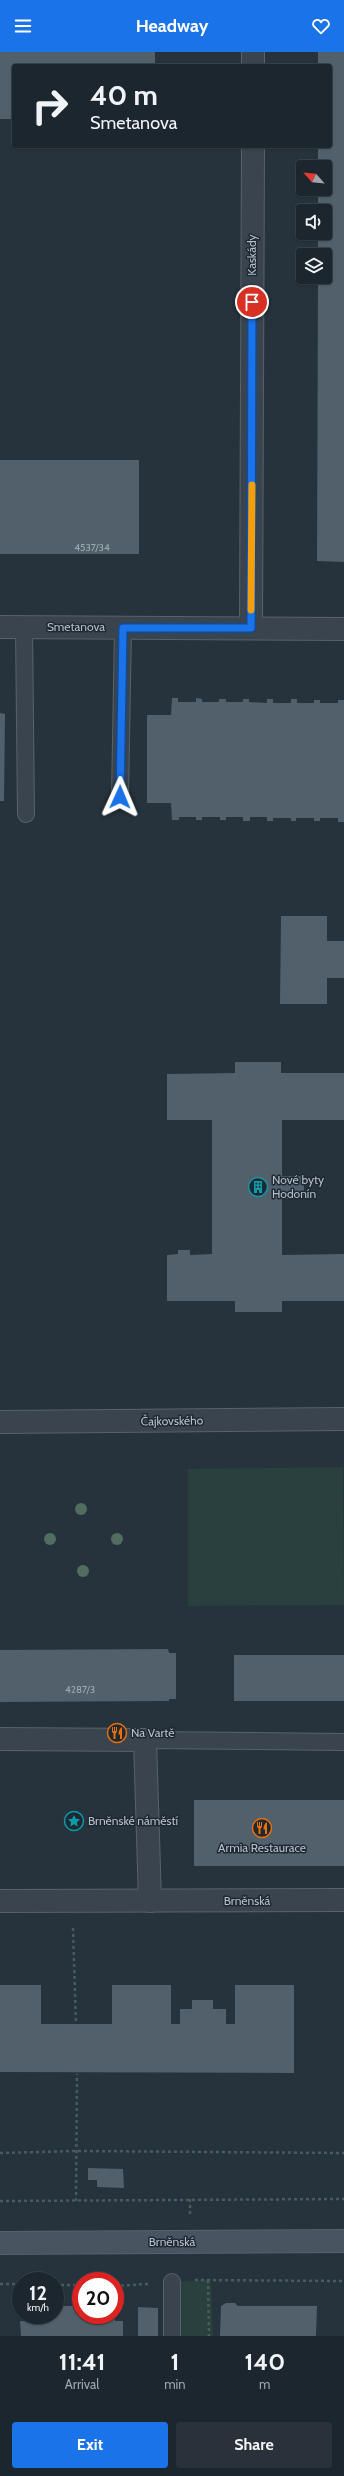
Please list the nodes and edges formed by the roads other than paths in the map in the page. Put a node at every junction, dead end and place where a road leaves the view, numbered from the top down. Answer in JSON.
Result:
{"nodes":[{"id":1,"x":253,"y":52,"type":"edge"},
{"id":2,"x":253,"y":64,"type":"edge"},
{"id":3,"x":253,"y":148,"type":"edge"},
{"id":4,"x":0,"y":627,"type":"edge"},
{"id":5,"x":24,"y":627,"type":"junction"},
{"id":6,"x":123,"y":628,"type":"junction"},
{"id":7,"x":251,"y":628,"type":"junction"},
{"id":8,"x":344,"y":629,"type":"edge"},
{"id":9,"x":120,"y":797,"type":"dead end"},
{"id":10,"x":26,"y":814,"type":"dead end"},
{"id":11,"x":344,"y":1419,"type":"edge"},
{"id":12,"x":0,"y":1422,"type":"edge"},
{"id":13,"x":0,"y":1739,"type":"edge"},
{"id":14,"x":145,"y":1740,"type":"junction"},
{"id":15,"x":344,"y":1742,"type":"edge"},
{"id":16,"x":344,"y":1900,"type":"edge"},
{"id":17,"x":0,"y":1901,"type":"edge"},
{"id":18,"x":150,"y":1901,"type":"junction"},
{"id":19,"x":344,"y":2241,"type":"edge"},
{"id":20,"x":0,"y":2244,"type":"edge"},
{"id":21,"x":172,"y":2282,"type":"road end"},
{"id":22,"x":172,"y":2336,"type":"edge"}],
"edges":[{"from":1,"to":2,"type":"street"},
{"from":3,"to":7,"type":"street","name":"Kaskády"},
{"from":4,"to":5,"type":"street","name":"Smetanova"},
{"from":5,"to":6,"type":"street","name":"Smetanova"},
{"from":5,"to":10,"type":"lane"},
{"from":6,"to":7,"type":"street","name":"Smetanova"},
{"from":6,"to":9,"type":"lane"},
{"from":7,"to":8,"type":"street","name":"Smetanova"},
{"from":11,"to":12,"type":"street","name":"Čajkovského"},
{"from":13,"to":14,"type":"street"},
{"from":14,"to":15,"type":"lane"},
{"from":14,"to":18,"type":"street"},
{"from":16,"to":18,"type":"street","name":"Brněnská"},
{"from":17,"to":18,"type":"street"},
{"from":19,"to":20,"type":"main road","name":"Brněnská"},
{"from":21,"to":22,"type":"lane"}]}
